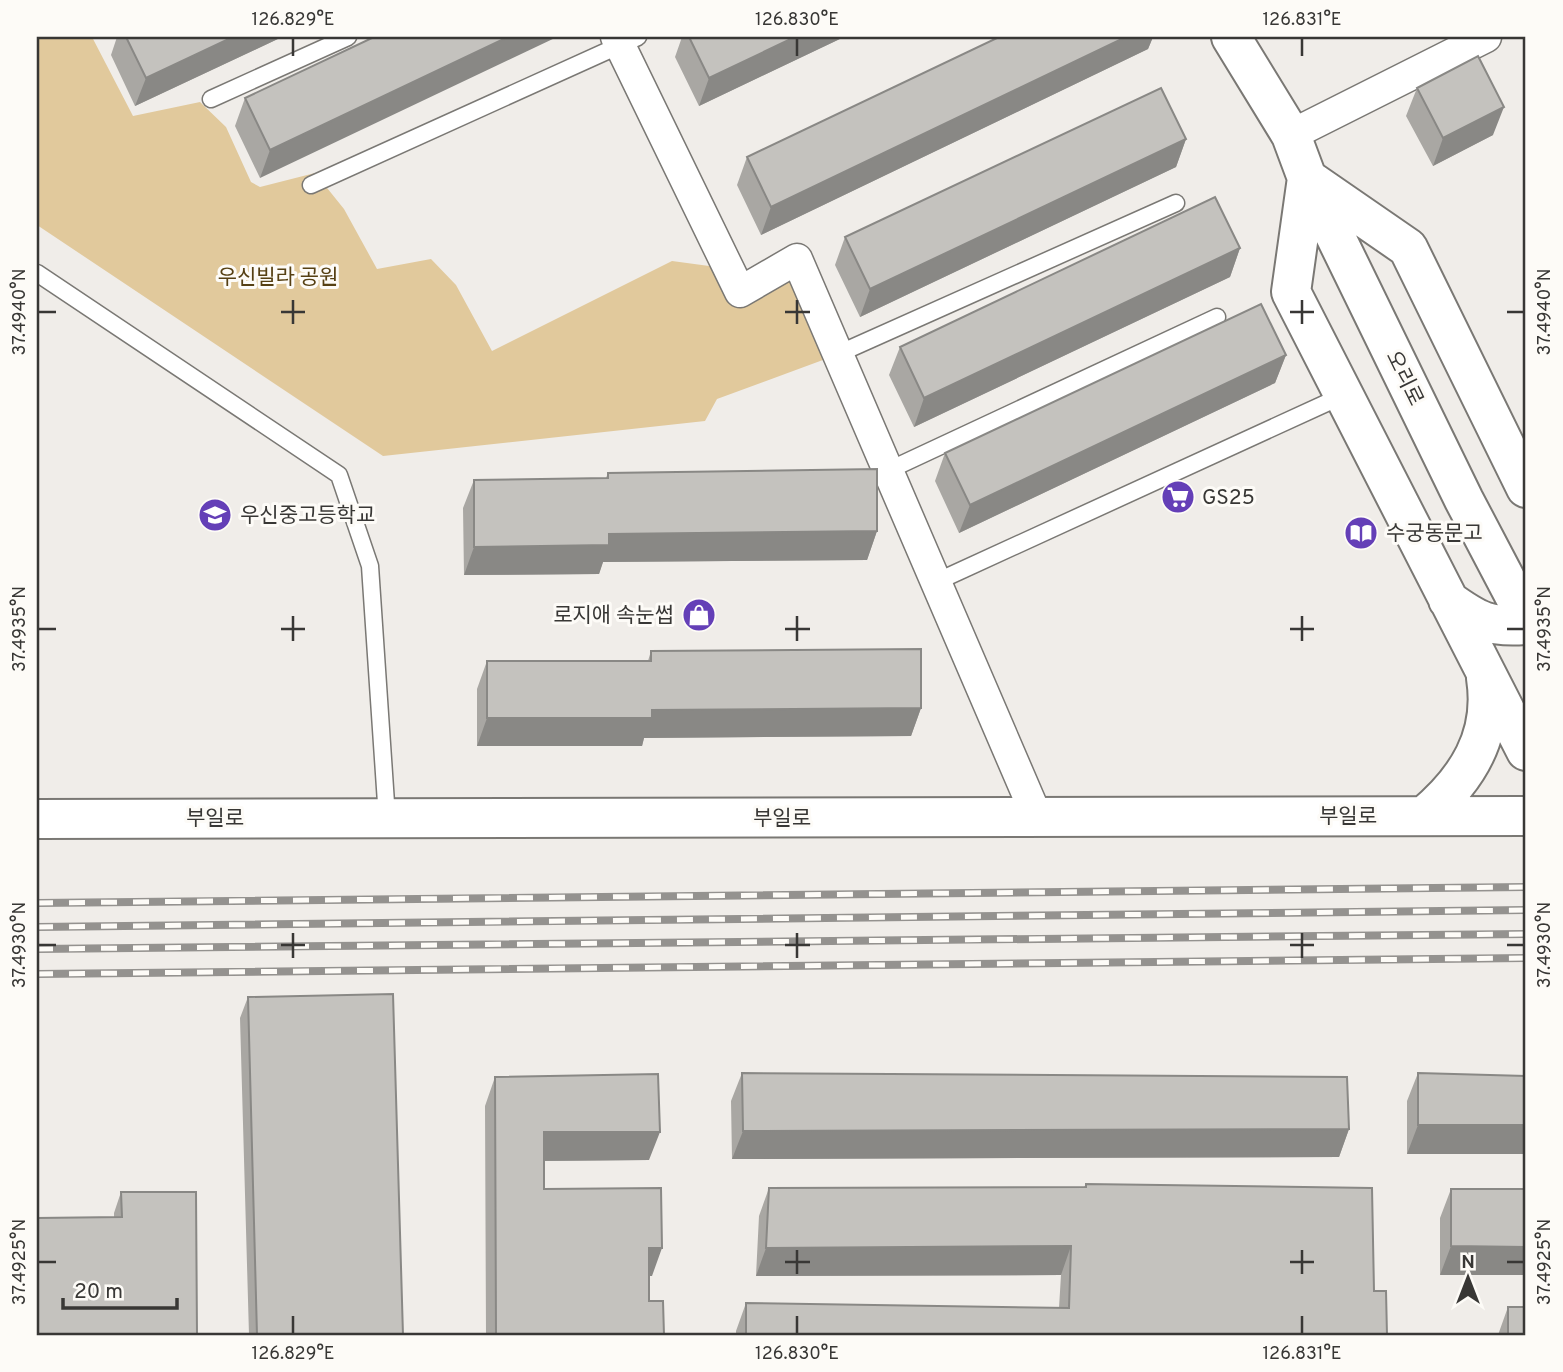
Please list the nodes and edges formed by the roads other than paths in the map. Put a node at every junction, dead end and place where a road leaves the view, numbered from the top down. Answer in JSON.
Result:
{"nodes":[{"id":1,"x":348,"y":37,"type":"edge"},
{"id":2,"x":1231,"y":37,"type":"edge"},
{"id":3,"x":1486,"y":37,"type":"edge"},
{"id":4,"x":625,"y":39,"type":"edge"},
{"id":5,"x":211,"y":99,"type":"dead end"},
{"id":6,"x":1291,"y":135,"type":"junction"},
{"id":7,"x":1307,"y":178,"type":"junction"},
{"id":8,"x":311,"y":185,"type":"dead end"},
{"id":9,"x":1176,"y":202,"type":"dead end"},
{"id":10,"x":37,"y":273,"type":"edge"},
{"id":11,"x":1217,"y":317,"type":"dead end"},
{"id":12,"x":838,"y":355,"type":"junction"},
{"id":13,"x":1344,"y":395,"type":"junction"},
{"id":14,"x":887,"y":471,"type":"junction"},
{"id":15,"x":1526,"y":488,"type":"edge"},
{"id":16,"x":936,"y":582,"type":"junction"},
{"id":17,"x":1448,"y":600,"type":"junction"},
{"id":18,"x":1526,"y":618,"type":"edge"},
{"id":19,"x":1526,"y":625,"type":"edge"},
{"id":20,"x":1485,"y":669,"type":"junction"},
{"id":21,"x":1526,"y":751,"type":"edge"},
{"id":22,"x":1424,"y":816,"type":"junction"},
{"id":23,"x":1526,"y":816,"type":"edge"},
{"id":24,"x":1037,"y":817,"type":"junction"},
{"id":25,"x":387,"y":818,"type":"junction"},
{"id":26,"x":37,"y":819,"type":"edge"}],
"edges":[{"from":1,"to":5,"type":"lane"},
{"from":2,"to":6,"type":"main road","name":"오리로"},
{"from":3,"to":6,"type":"street"},
{"from":4,"to":8,"type":"lane"},
{"from":4,"to":12,"type":"street"},
{"from":6,"to":7,"type":"main road","name":"오리로"},
{"from":7,"to":13,"type":"main road"},
{"from":7,"to":15,"type":"main road"},
{"from":7,"to":18,"type":"main road","name":"오리로"},
{"from":9,"to":12,"type":"lane"},
{"from":10,"to":25,"type":"lane"},
{"from":11,"to":14,"type":"lane"},
{"from":12,"to":14,"type":"street"},
{"from":13,"to":16,"type":"lane"},
{"from":13,"to":17,"type":"main road"},
{"from":14,"to":16,"type":"street"},
{"from":16,"to":24,"type":"street"},
{"from":17,"to":19,"type":"main road"},
{"from":17,"to":20,"type":"main road"},
{"from":20,"to":21,"type":"main road"},
{"from":20,"to":22,"type":"main road"},
{"from":22,"to":23,"type":"main road","name":"부일로"},
{"from":22,"to":24,"type":"main road","name":"부일로"},
{"from":24,"to":25,"type":"main road","name":"부일로"},
{"from":25,"to":26,"type":"main road","name":"부일로"}]}
